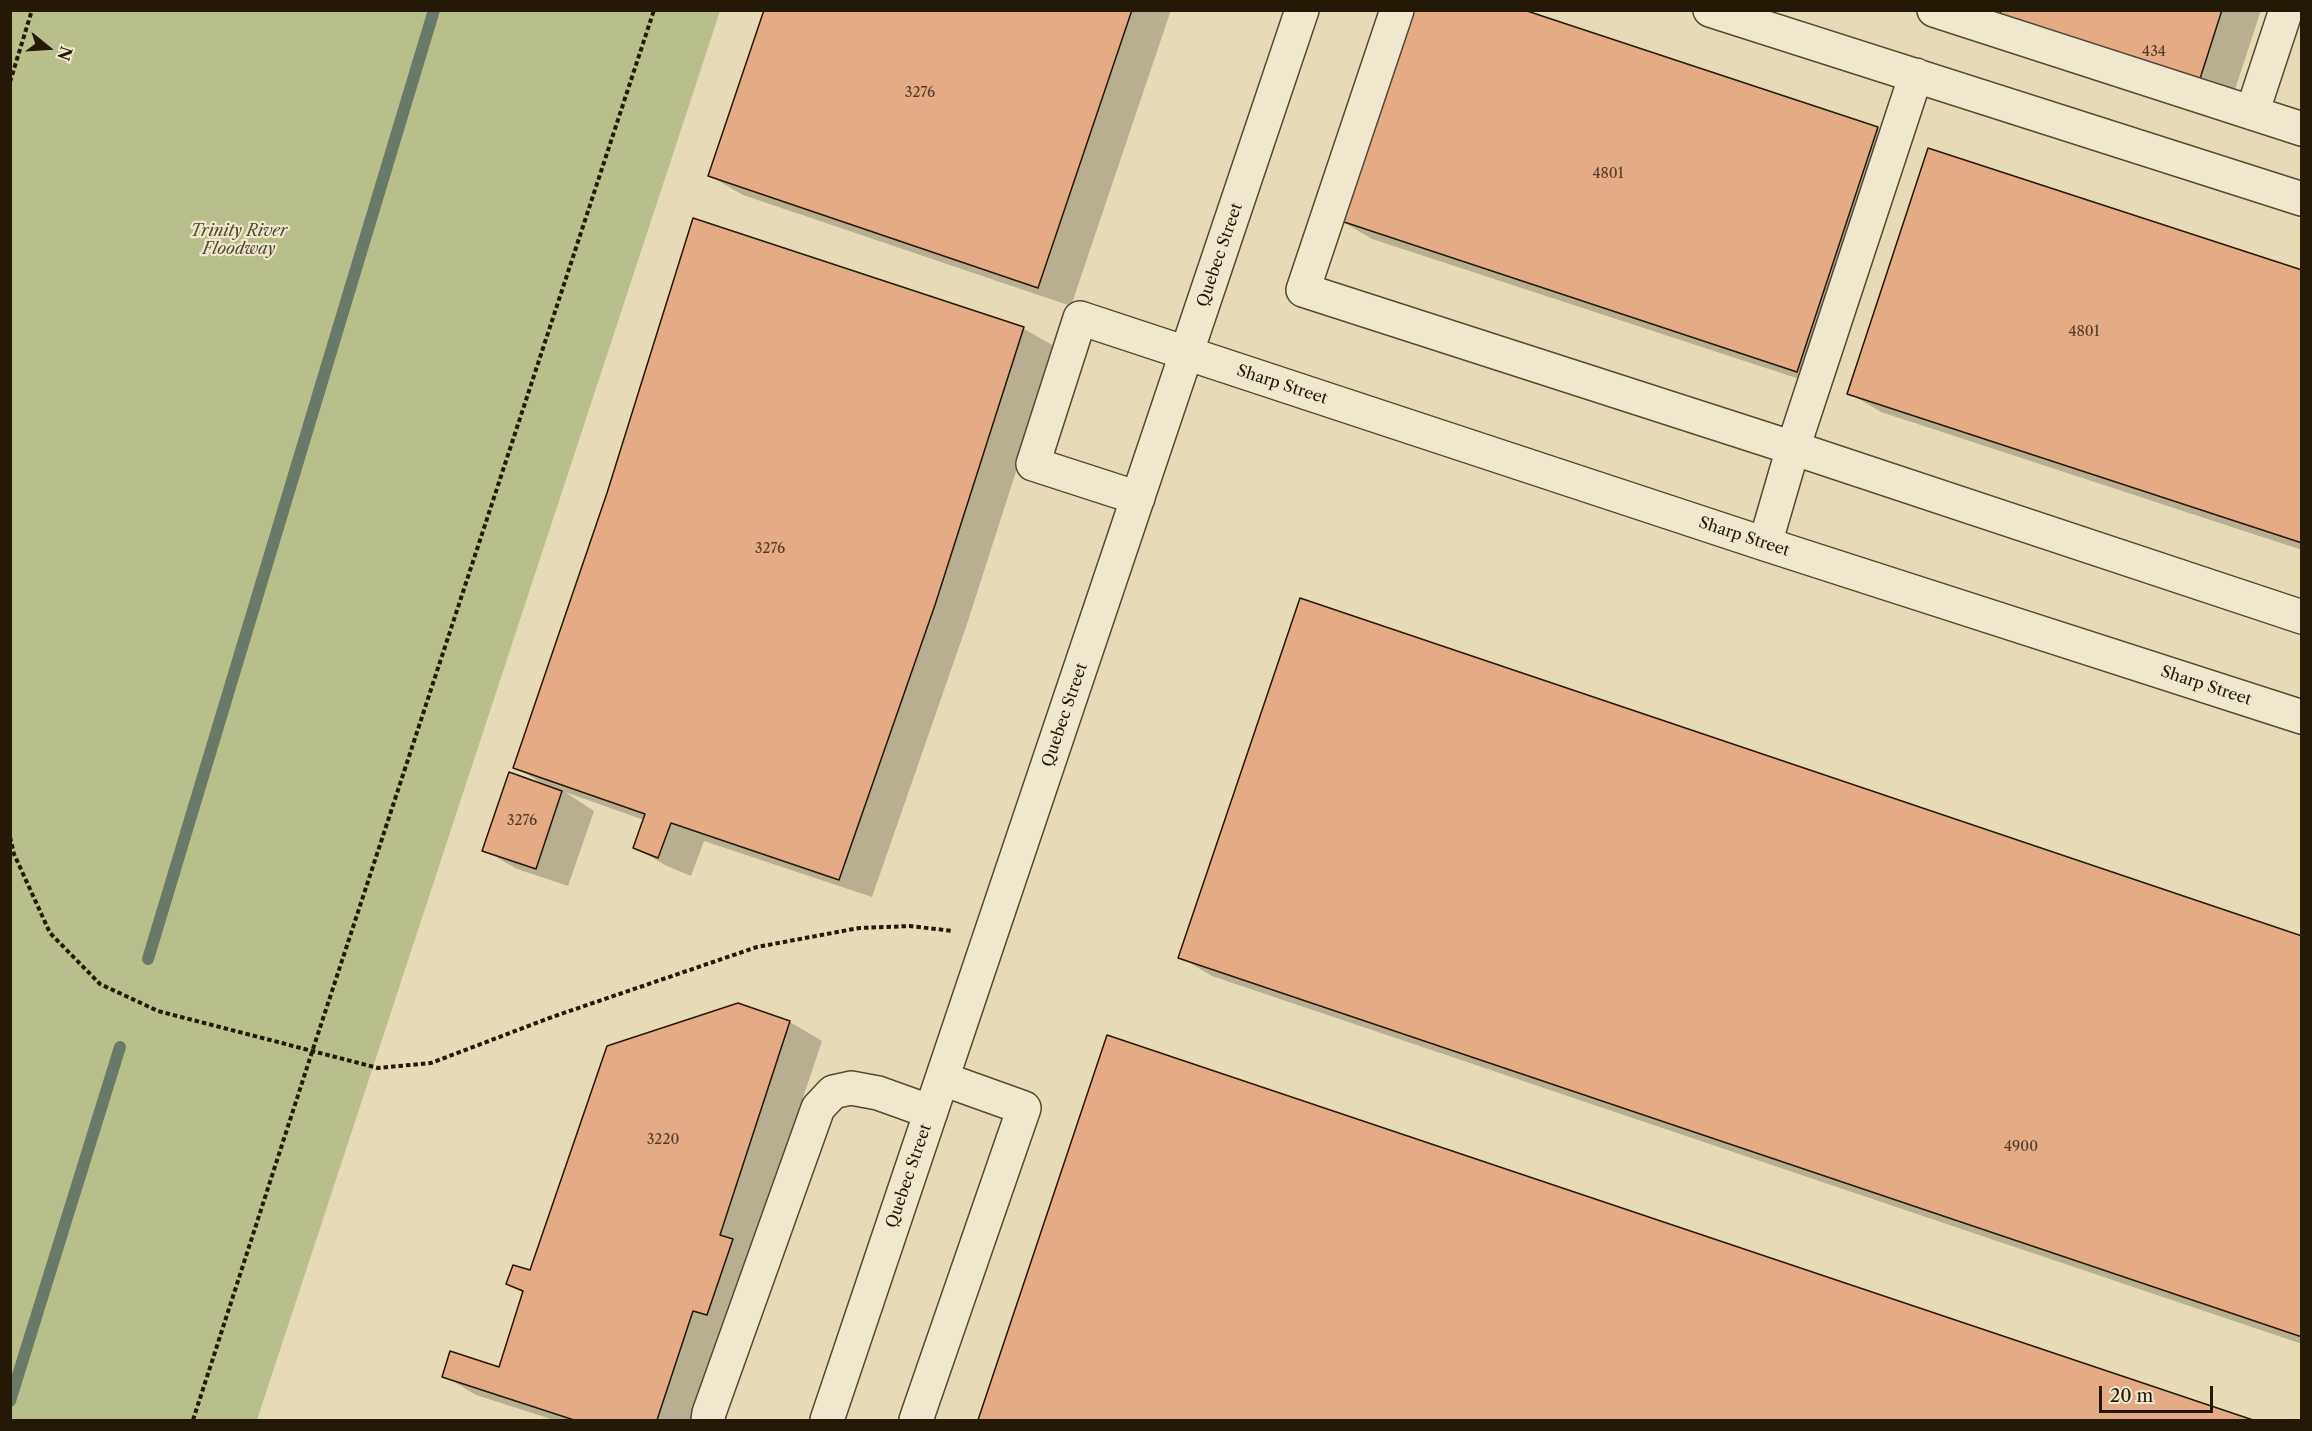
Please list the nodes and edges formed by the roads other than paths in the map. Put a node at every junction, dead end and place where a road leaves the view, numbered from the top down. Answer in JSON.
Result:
{"nodes":[{"id":1,"x":1302,"y":10,"type":"edge"},
{"id":2,"x":1397,"y":10,"type":"edge"},
{"id":3,"x":1710,"y":10,"type":"edge"},
{"id":4,"x":1934,"y":10,"type":"edge"},
{"id":5,"x":2286,"y":10,"type":"edge"},
{"id":6,"x":1916,"y":75,"type":"junction"},
{"id":7,"x":2252,"y":113,"type":"junction"},
{"id":8,"x":2301,"y":129,"type":"edge"},
{"id":9,"x":2301,"y":199,"type":"edge"},
{"id":10,"x":1187,"y":353,"type":"junction"},
{"id":11,"x":1794,"y":448,"type":"junction"},
{"id":12,"x":1138,"y":498,"type":"junction"},
{"id":13,"x":1764,"y":544,"type":"junction"},
{"id":14,"x":2301,"y":617,"type":"edge"},
{"id":15,"x":2301,"y":717,"type":"edge"},
{"id":16,"x":943,"y":1079,"type":"junction"},
{"id":17,"x":931,"y":1112,"type":"junction"},
{"id":18,"x":708,"y":1420,"type":"edge"},
{"id":19,"x":827,"y":1420,"type":"edge"},
{"id":20,"x":916,"y":1420,"type":"edge"}],
"edges":[{"from":1,"to":10,"type":"street","name":"Quebec Street"},
{"from":2,"to":11,"type":"street"},
{"from":3,"to":6,"type":"street"},
{"from":4,"to":7,"type":"street"},
{"from":5,"to":7,"type":"street"},
{"from":6,"to":9,"type":"street"},
{"from":6,"to":11,"type":"street"},
{"from":7,"to":8,"type":"street"},
{"from":10,"to":12,"type":"street","name":"Quebec Street"},
{"from":10,"to":12,"type":"street","name":"Sharp Street"},
{"from":10,"to":13,"type":"street","name":"Sharp Street"},
{"from":11,"to":13,"type":"street"},
{"from":11,"to":14,"type":"street"},
{"from":12,"to":16,"type":"street","name":"Quebec Street"},
{"from":13,"to":15,"type":"street","name":"Sharp Street"},
{"from":16,"to":17,"type":"street","name":"Quebec Street"},
{"from":16,"to":20,"type":"street"},
{"from":17,"to":18,"type":"street"},
{"from":17,"to":19,"type":"street","name":"Quebec Street"}]}
